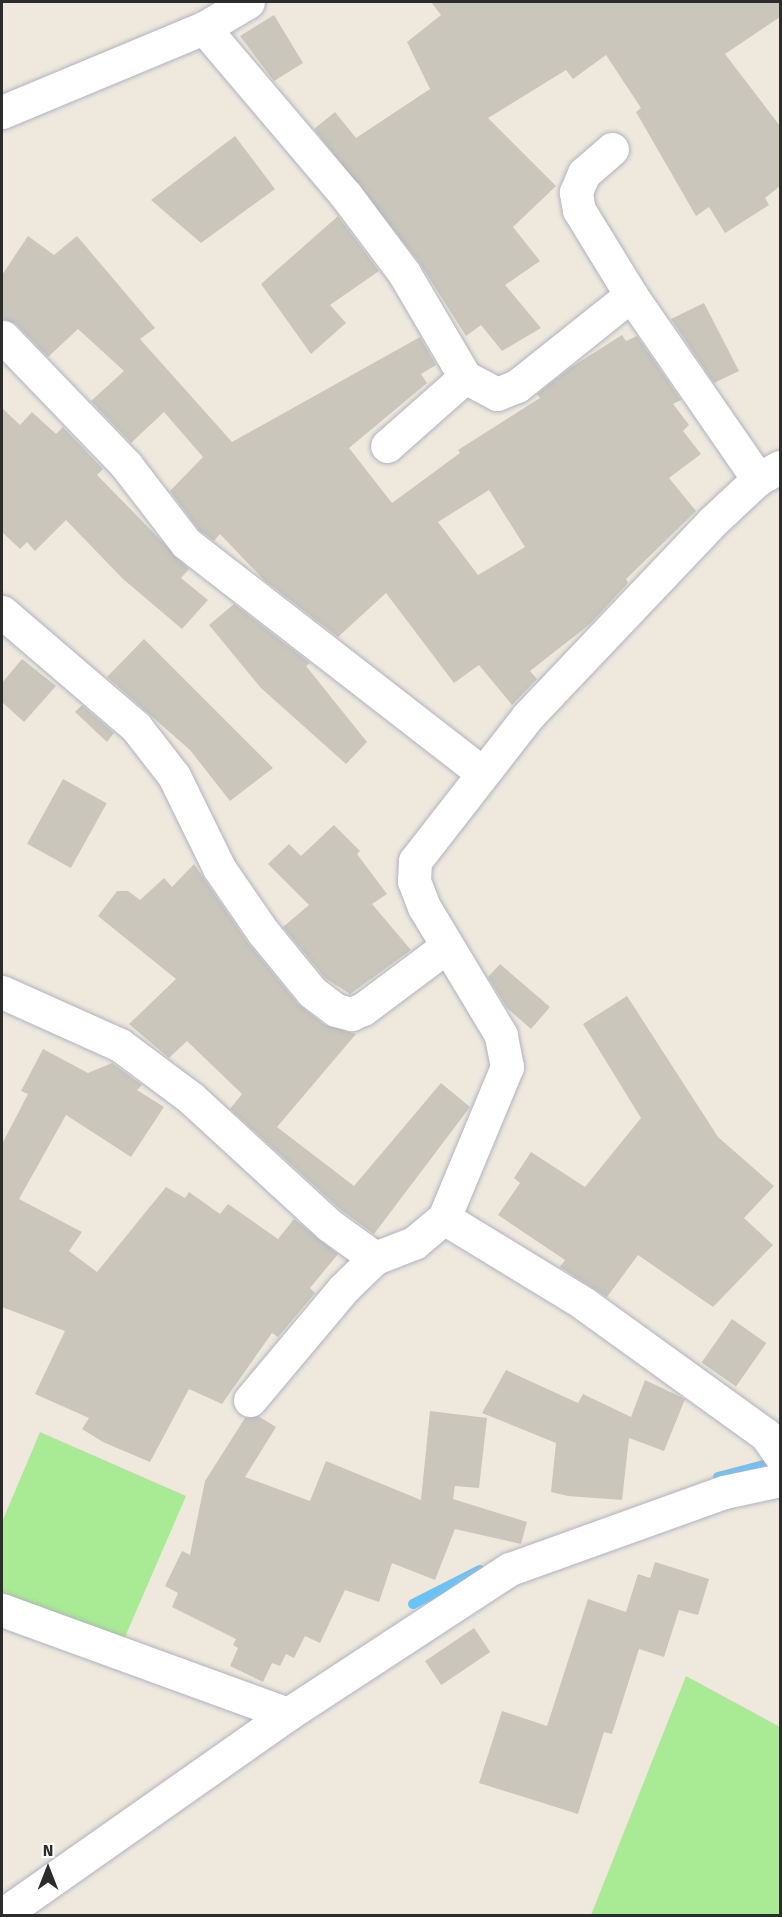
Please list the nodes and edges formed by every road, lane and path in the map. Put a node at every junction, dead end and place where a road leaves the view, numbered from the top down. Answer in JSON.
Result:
{"nodes":[{"id":1,"x":248,"y":2,"type":"edge"},
{"id":2,"x":204,"y":28,"type":"junction"},
{"id":3,"x":2,"y":112,"type":"edge"},
{"id":4,"x":612,"y":149,"type":"dead end"},
{"id":5,"x":631,"y":295,"type":"junction"},
{"id":6,"x":3,"y":337,"type":"edge"},
{"id":7,"x":465,"y":377,"type":"junction"},
{"id":8,"x":387,"y":446,"type":"dead end"},
{"id":9,"x":769,"y":473,"type":"edge"},
{"id":10,"x":2,"y":612,"type":"edge"},
{"id":11,"x":482,"y":773,"type":"junction"},
{"id":12,"x":446,"y":947,"type":"junction"},
{"id":13,"x":2,"y":992,"type":"edge"},
{"id":14,"x":444,"y":1218,"type":"junction"},
{"id":15,"x":375,"y":1258,"type":"junction"},
{"id":16,"x":250,"y":1400,"type":"dead end"},
{"id":17,"x":780,"y":1455,"type":"edge"},
{"id":18,"x":780,"y":1480,"type":"edge"},
{"id":19,"x":2,"y":1610,"type":"edge"},
{"id":20,"x":288,"y":1714,"type":"junction"},
{"id":21,"x":2,"y":1915,"type":"edge"}],
"edges":[{"from":1,"to":2,"type":"street"},
{"from":2,"to":3,"type":"street"},
{"from":2,"to":7,"type":"street"},
{"from":4,"to":5,"type":"street"},
{"from":5,"to":7,"type":"street"},
{"from":5,"to":9,"type":"street"},
{"from":6,"to":11,"type":"street"},
{"from":7,"to":8,"type":"street"},
{"from":9,"to":11,"type":"street"},
{"from":10,"to":12,"type":"street"},
{"from":11,"to":12,"type":"street"},
{"from":12,"to":14,"type":"street"},
{"from":13,"to":15,"type":"street"},
{"from":14,"to":15,"type":"street"},
{"from":14,"to":17,"type":"street"},
{"from":15,"to":16,"type":"street"},
{"from":18,"to":20,"type":"street"},
{"from":19,"to":20,"type":"street"},
{"from":20,"to":21,"type":"street"}]}
